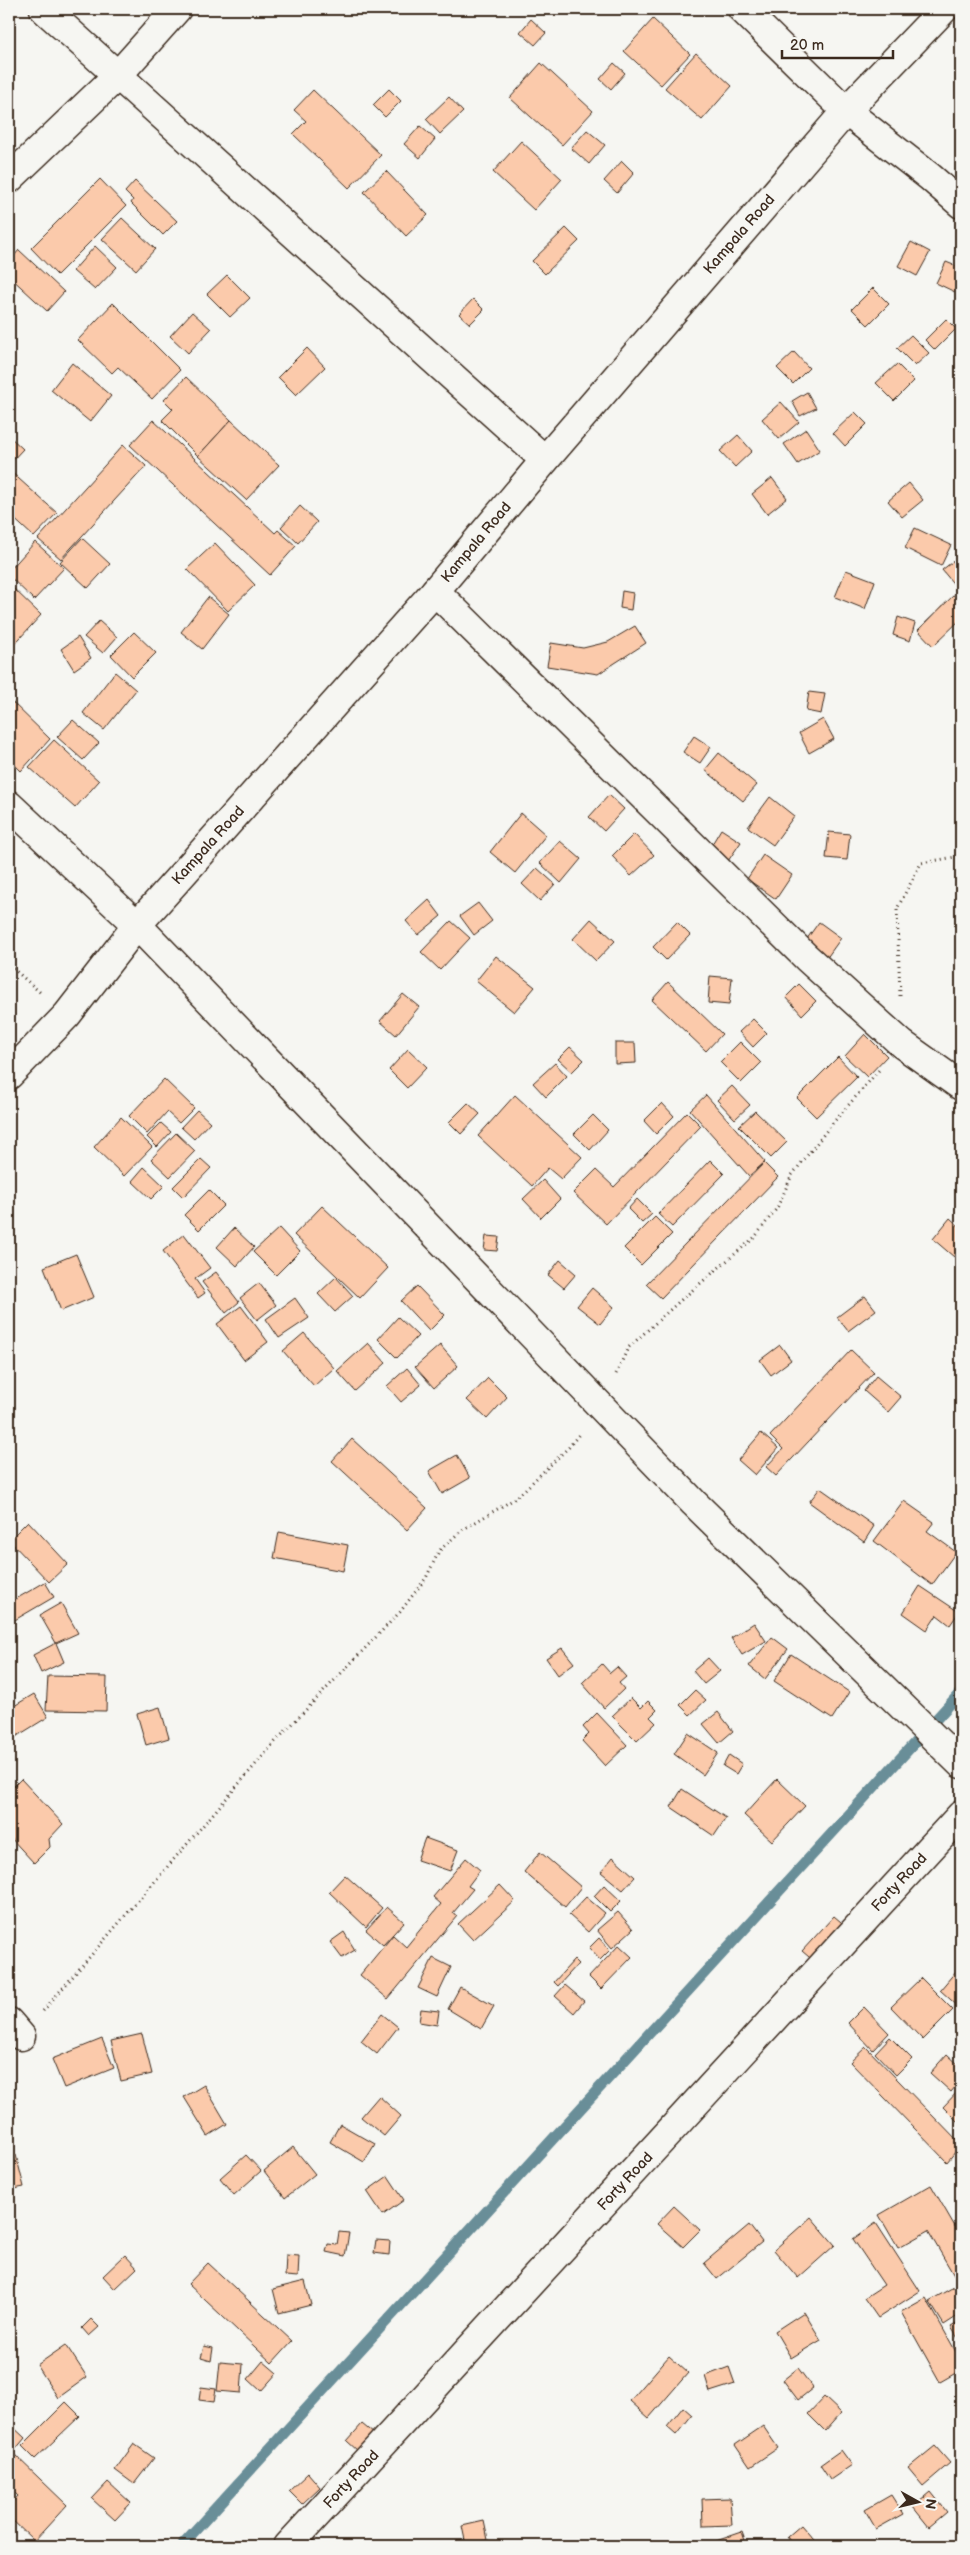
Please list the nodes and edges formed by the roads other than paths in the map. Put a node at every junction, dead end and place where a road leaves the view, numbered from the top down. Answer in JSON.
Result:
{"nodes":[{"id":1,"x":44,"y":9,"type":"edge"},
{"id":2,"x":177,"y":9,"type":"edge"},
{"id":3,"x":742,"y":9,"type":"edge"},
{"id":4,"x":944,"y":9,"type":"edge"},
{"id":5,"x":118,"y":75,"type":"junction"},
{"id":6,"x":846,"y":110,"type":"junction"},
{"id":7,"x":9,"y":179,"type":"edge"},
{"id":8,"x":961,"y":204,"type":"edge"},
{"id":9,"x":545,"y":460,"type":"junction"},
{"id":10,"x":435,"y":591,"type":"junction"},
{"id":11,"x":9,"y":806,"type":"edge"},
{"id":12,"x":137,"y":925,"type":"junction"},
{"id":13,"x":9,"y":1075,"type":"edge"},
{"id":14,"x":961,"y":1086,"type":"edge"},
{"id":15,"x":961,"y":1764,"type":"edge"},
{"id":16,"x":961,"y":1815,"type":"edge"},
{"id":17,"x":288,"y":2546,"type":"edge"}],
"edges":[{"from":1,"to":5,"type":"street"},
{"from":2,"to":5,"type":"street"},
{"from":3,"to":6,"type":"street"},
{"from":4,"to":6,"type":"street","name":"Kampala Road"},
{"from":5,"to":7,"type":"street"},
{"from":5,"to":9,"type":"street"},
{"from":6,"to":8,"type":"street"},
{"from":6,"to":9,"type":"street","name":"Kampala Road"},
{"from":9,"to":10,"type":"street","name":"Kampala Road"},
{"from":10,"to":12,"type":"street","name":"Kampala Road"},
{"from":10,"to":14,"type":"street"},
{"from":11,"to":12,"type":"street"},
{"from":12,"to":13,"type":"street","name":"Kampala Road"},
{"from":12,"to":15,"type":"street"},
{"from":16,"to":17,"type":"street","name":"Forty Road"}]}
